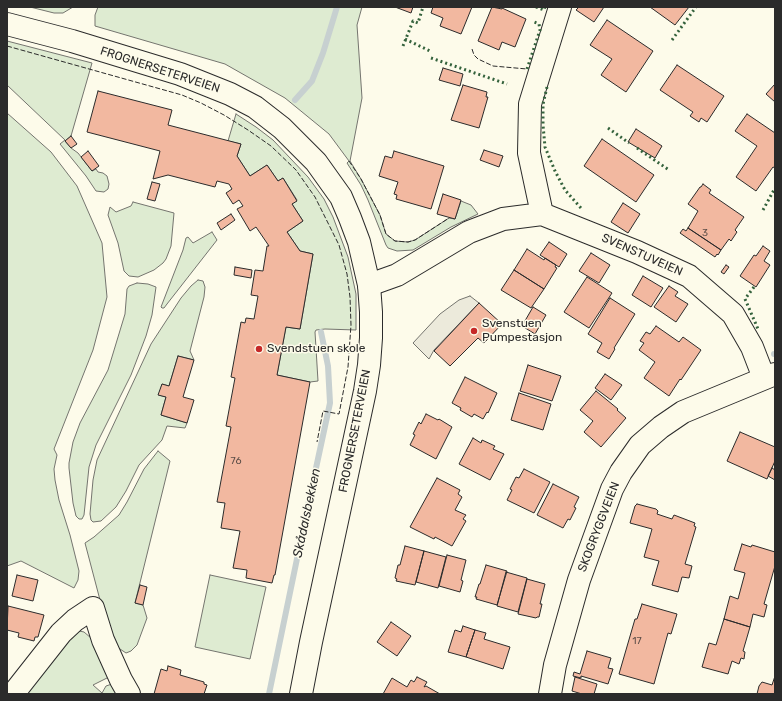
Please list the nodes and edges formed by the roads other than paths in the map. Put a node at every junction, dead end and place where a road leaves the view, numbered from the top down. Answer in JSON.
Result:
{"nodes":[{"id":1,"x":560,"y":7,"type":"edge"},
{"id":2,"x":7,"y":24,"type":"edge"},
{"id":3,"x":542,"y":214,"type":"junction"},
{"id":4,"x":369,"y":285,"type":"junction"},
{"id":5,"x":770,"y":376,"type":"edge"},
{"id":6,"x":13,"y":694,"type":"edge"},
{"id":7,"x":129,"y":694,"type":"edge"},
{"id":8,"x":301,"y":694,"type":"edge"},
{"id":9,"x":550,"y":694,"type":"edge"}],
"edges":[{"from":1,"to":3,"type":"street"},
{"from":2,"to":4,"type":"street","name":"FROGNERSETERVEIEN"},
{"from":3,"to":4,"type":"street","name":"SVENSTUVEIEN"},
{"from":3,"to":5,"type":"street","name":"SVENSTUVEIEN"},
{"from":4,"to":8,"type":"street","name":"FROGNERSETERVEIEN"},
{"from":5,"to":9,"type":"street","name":"SKOGRYGGVEIEN"},
{"from":6,"to":7,"type":"street"}]}
